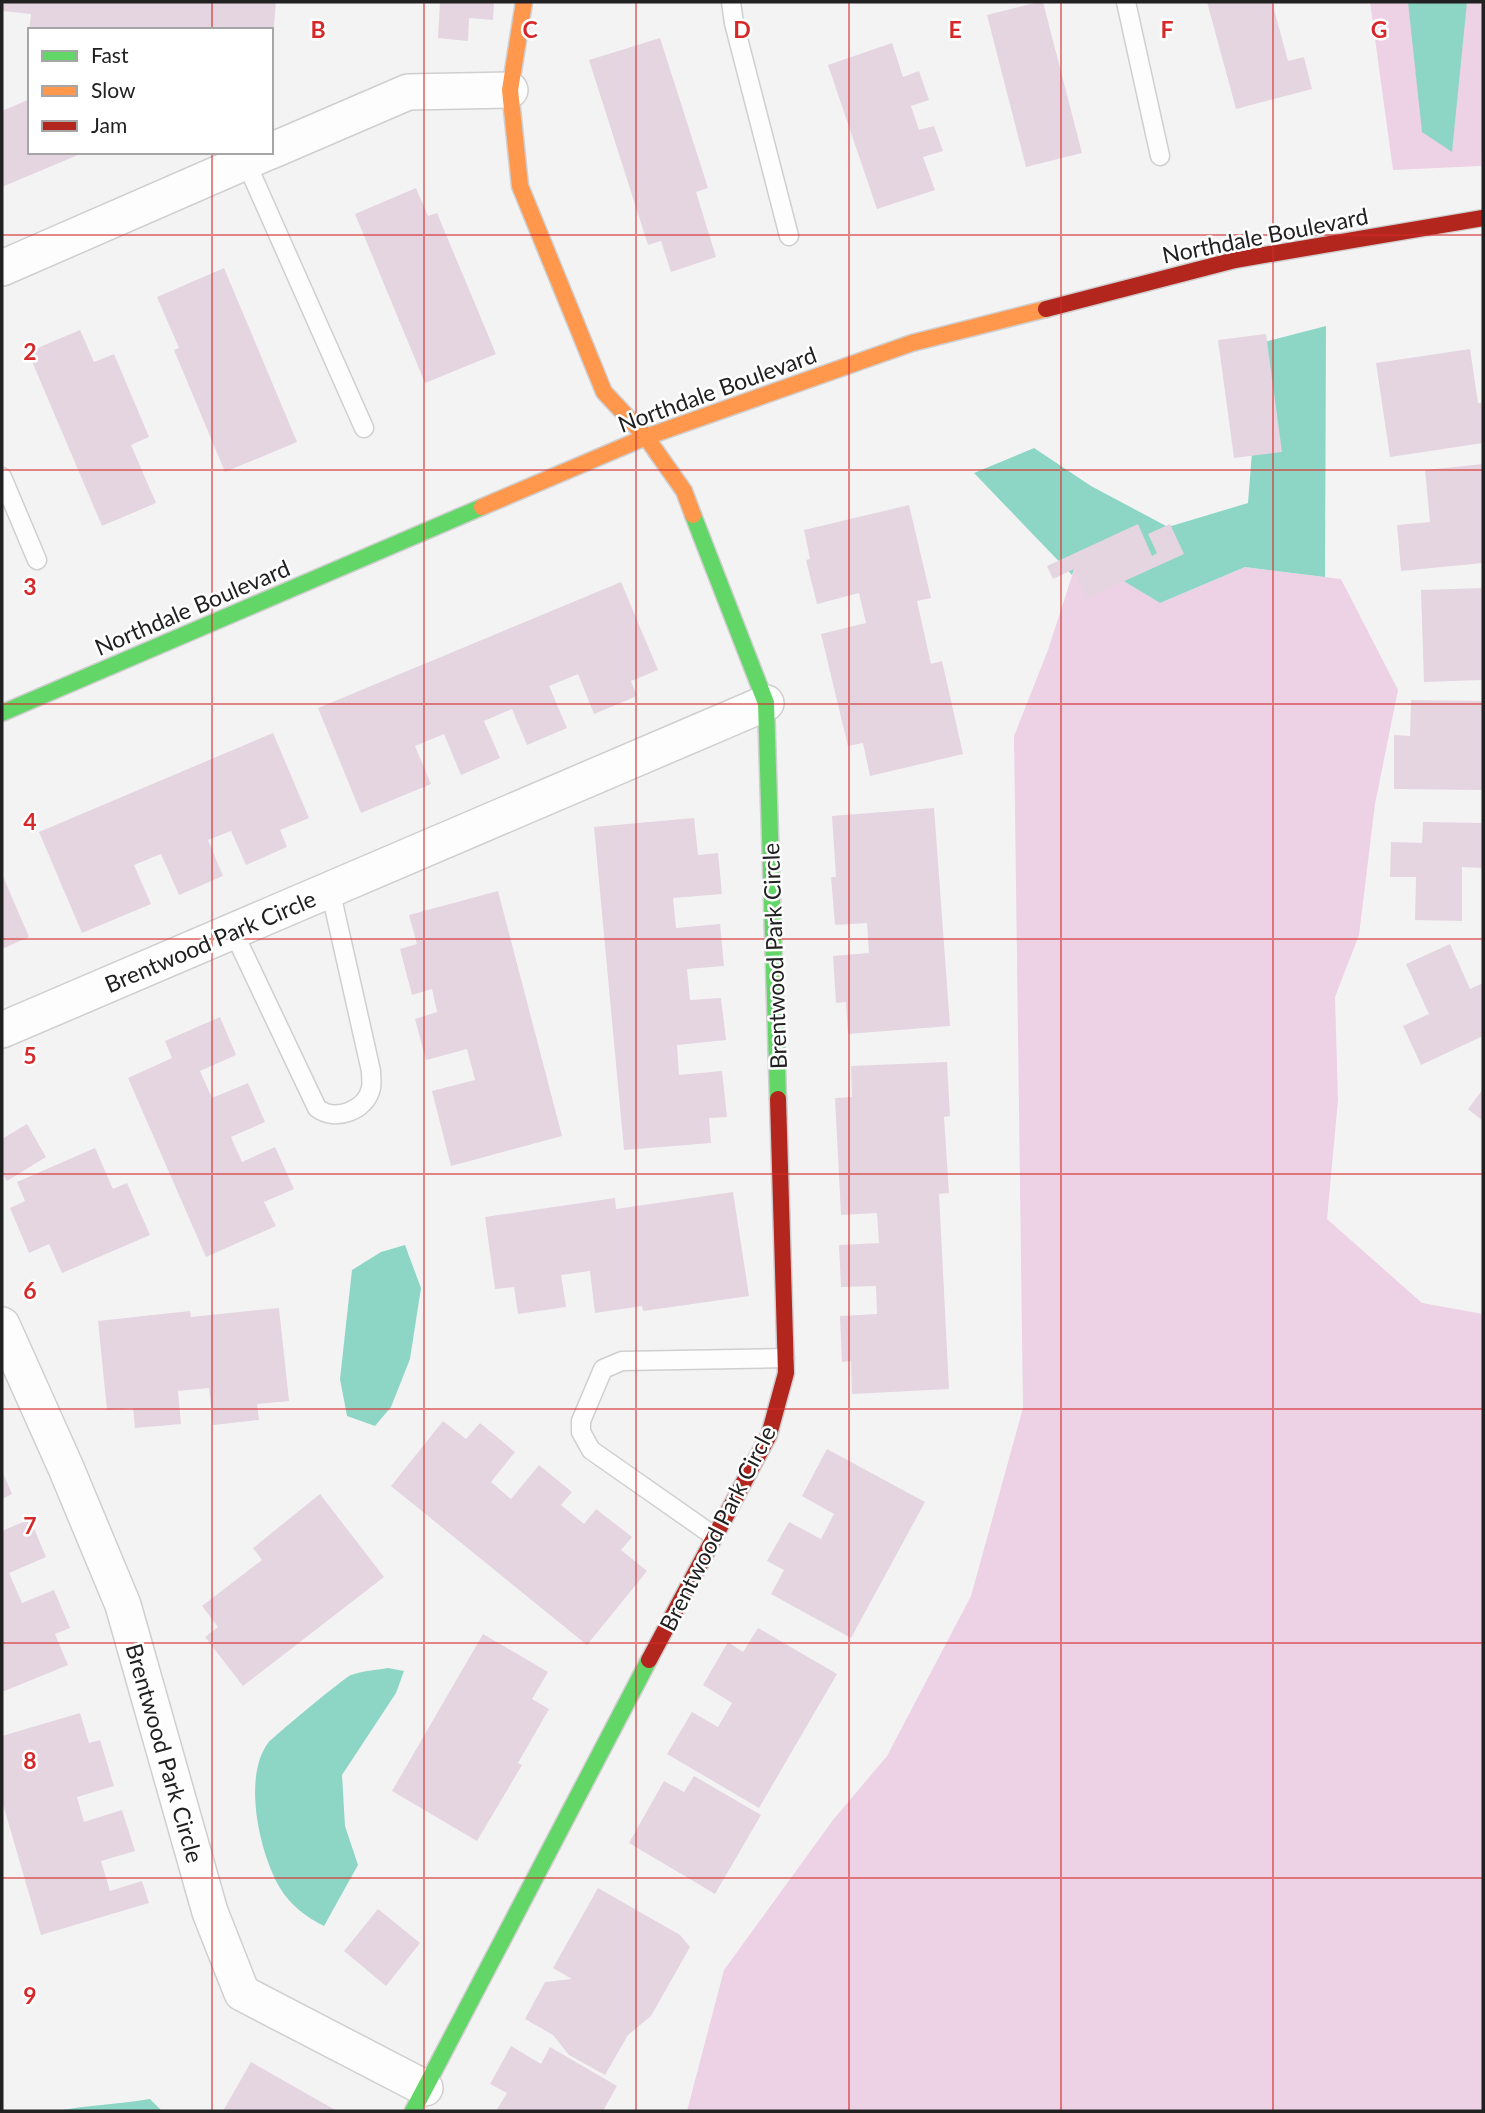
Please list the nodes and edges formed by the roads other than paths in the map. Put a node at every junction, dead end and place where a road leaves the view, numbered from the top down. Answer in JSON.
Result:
{"nodes":[{"id":1,"x":524,"y":2,"type":"edge"},
{"id":2,"x":731,"y":2,"type":"edge"},
{"id":3,"x":1126,"y":2,"type":"edge"},
{"id":4,"x":510,"y":90,"type":"junction"},
{"id":5,"x":273,"y":150,"type":"edge"},
{"id":6,"x":262,"y":155,"type":"edge"},
{"id":7,"x":1160,"y":156,"type":"dead end"},
{"id":8,"x":1483,"y":218,"type":"edge"},
{"id":9,"x":789,"y":236,"type":"dead end"},
{"id":10,"x":2,"y":268,"type":"edge"},
{"id":11,"x":364,"y":428,"type":"dead end"},
{"id":12,"x":646,"y":437,"type":"junction"},
{"id":13,"x":2,"y":477,"type":"edge"},
{"id":14,"x":37,"y":560,"type":"dead end"},
{"id":15,"x":766,"y":703,"type":"junction"},
{"id":16,"x":2,"y":713,"type":"edge"},
{"id":17,"x":330,"y":889,"type":"junction"},
{"id":18,"x":233,"y":931,"type":"junction"},
{"id":19,"x":2,"y":1030,"type":"edge"},
{"id":20,"x":2,"y":1325,"type":"edge"},
{"id":21,"x":785,"y":1358,"type":"junction"},
{"id":22,"x":714,"y":1536,"type":"junction"},
{"id":23,"x":419,"y":2100,"type":"edge"}],
"edges":[{"from":1,"to":4,"type":"street","name":"Brentwood Park Circle"},
{"from":2,"to":9,"type":"lane"},
{"from":3,"to":7,"type":"lane"},
{"from":4,"to":5,"type":"street"},
{"from":4,"to":12,"type":"street","name":"Brentwood Park Circle"},
{"from":6,"to":10,"type":"street"},
{"from":6,"to":11,"type":"lane"},
{"from":8,"to":12,"type":"street","name":"Northdale Boulevard"},
{"from":12,"to":15,"type":"street","name":"Brentwood Park Circle"},
{"from":12,"to":16,"type":"street","name":"Northdale Boulevard"},
{"from":13,"to":14,"type":"lane"},
{"from":15,"to":17,"type":"street","name":"Brentwood Park Circle"},
{"from":15,"to":21,"type":"street","name":"Brentwood Park Circle"},
{"from":17,"to":18,"type":"street","name":"Brentwood Park Circle"},
{"from":17,"to":18,"type":"lane"},
{"from":18,"to":19,"type":"street","name":"Brentwood Park Circle"},
{"from":20,"to":23,"type":"street","name":"Brentwood Park Circle"},
{"from":21,"to":22,"type":"street","name":"Brentwood Park Circle"},
{"from":21,"to":22,"type":"lane"},
{"from":22,"to":23,"type":"street","name":"Brentwood Park Circle"}]}
